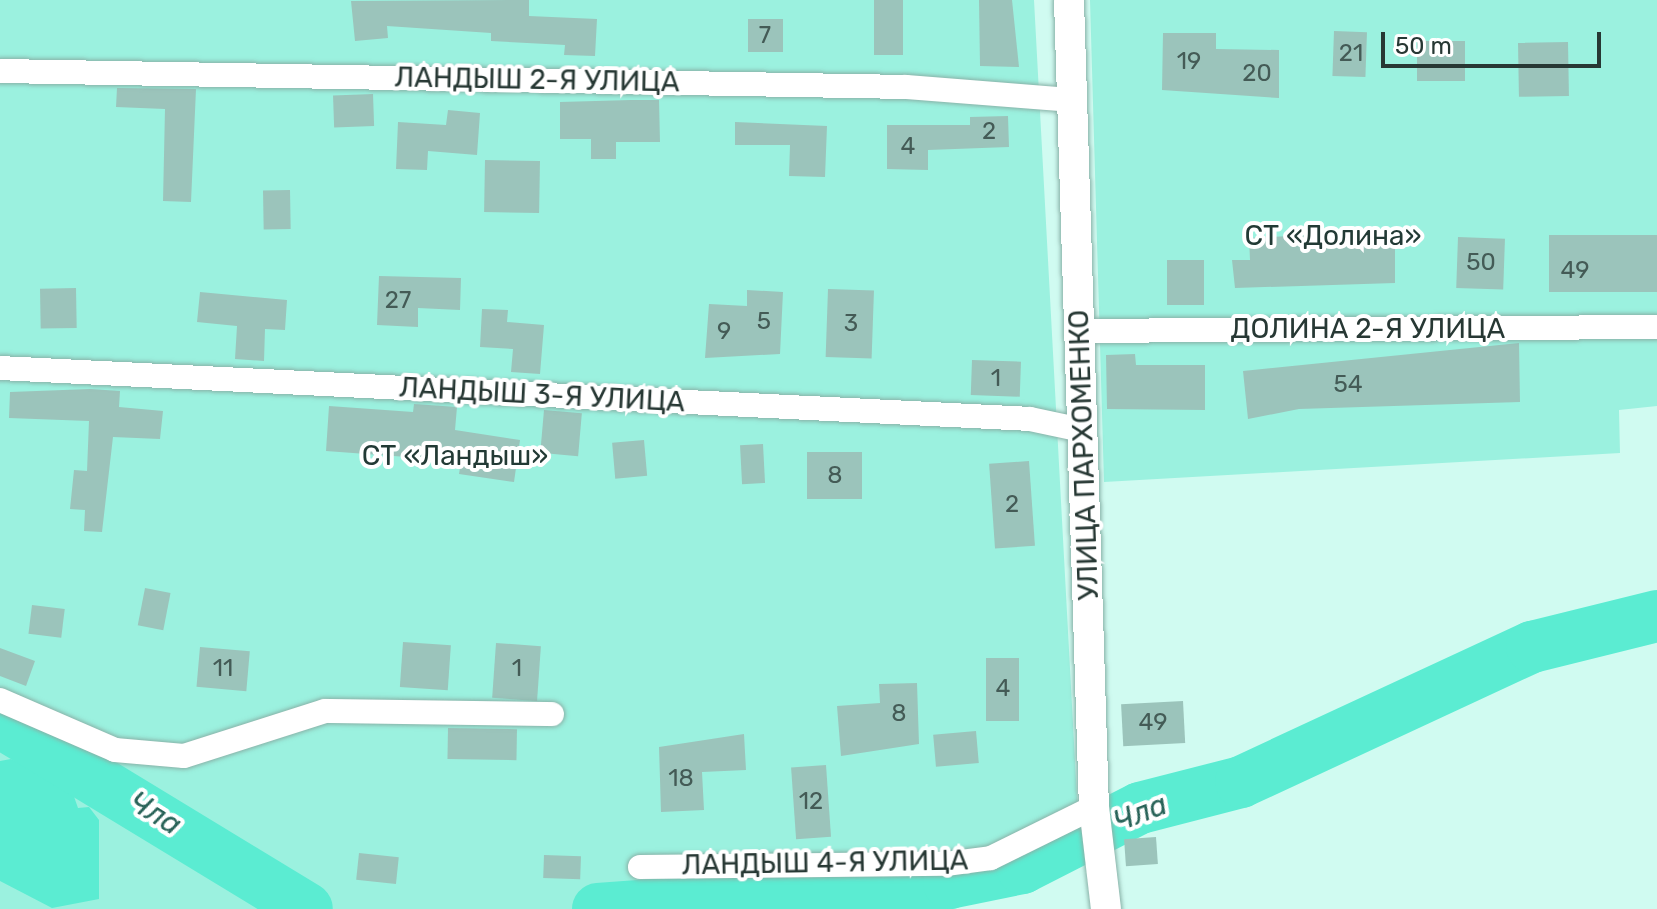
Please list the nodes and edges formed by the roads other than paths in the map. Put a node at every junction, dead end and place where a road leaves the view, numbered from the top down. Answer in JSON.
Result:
{"nodes":[{"id":1,"x":1069,"y":0,"type":"edge"},
{"id":2,"x":0,"y":71,"type":"edge"},
{"id":3,"x":1073,"y":100,"type":"junction"},
{"id":4,"x":1657,"y":327,"type":"edge"},
{"id":5,"x":1078,"y":331,"type":"junction"},
{"id":6,"x":0,"y":368,"type":"edge"},
{"id":7,"x":1082,"y":430,"type":"junction"},
{"id":8,"x":0,"y":700,"type":"edge"},
{"id":9,"x":552,"y":714,"type":"dead end"},
{"id":10,"x":1094,"y":813,"type":"junction"},
{"id":11,"x":640,"y":867,"type":"dead end"},
{"id":12,"x":1106,"y":909,"type":"edge"}],
"edges":[{"from":1,"to":3,"type":"street","name":"УЛИЦА ПАРХОМЕНКО"},
{"from":2,"to":3,"type":"street","name":"ЛАНДЫШ 2-Я УЛИЦА"},
{"from":3,"to":5,"type":"street","name":"УЛИЦА ПАРХОМЕНКО"},
{"from":4,"to":5,"type":"street","name":"ДОЛИНА 2-Я УЛИЦА"},
{"from":5,"to":7,"type":"street","name":"УЛИЦА ПАРХОМЕНКО"},
{"from":6,"to":7,"type":"street","name":"ЛАНДЫШ 3-Я УЛИЦА"},
{"from":7,"to":10,"type":"street","name":"УЛИЦА ПАРХОМЕНКО"},
{"from":8,"to":9,"type":"street"},
{"from":10,"to":11,"type":"street","name":"ЛАНДЫШ 4-Я УЛИЦА"},
{"from":10,"to":12,"type":"street","name":"УЛИЦА ПАРХОМЕНКО"}]}
